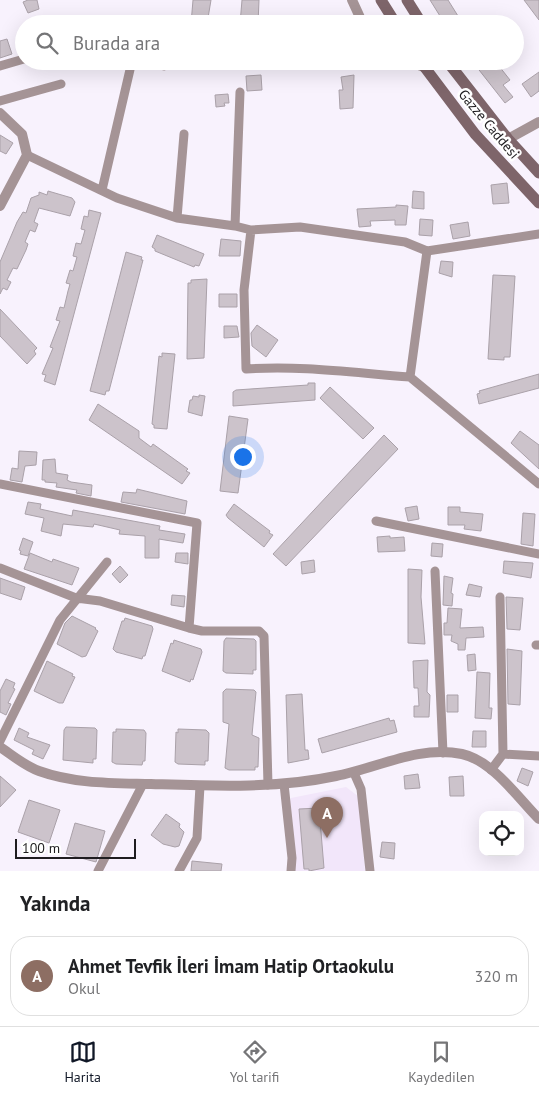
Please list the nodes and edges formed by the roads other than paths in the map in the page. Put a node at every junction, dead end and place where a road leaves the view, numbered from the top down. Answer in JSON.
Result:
{"nodes":[{"id":1,"x":352,"y":0,"type":"edge"},
{"id":2,"x":381,"y":0,"type":"edge"},
{"id":3,"x":407,"y":0,"type":"edge"},
{"id":4,"x":359,"y":15,"type":"edge"},
{"id":5,"x":390,"y":15,"type":"edge"},
{"id":6,"x":416,"y":15,"type":"edge"},
{"id":7,"x":15,"y":62,"type":"edge"},
{"id":8,"x":0,"y":66,"type":"edge"},
{"id":9,"x":130,"y":70,"type":"edge"},
{"id":10,"x":427,"y":70,"type":"edge"},
{"id":11,"x":454,"y":70,"type":"edge"},
{"id":12,"x":62,"y":84,"type":"dead end"},
{"id":13,"x":240,"y":92,"type":"dead end"},
{"id":14,"x":0,"y":101,"type":"edge"},
{"id":15,"x":0,"y":112,"type":"edge"},
{"id":16,"x":539,"y":122,"type":"edge"},
{"id":17,"x":184,"y":134,"type":"dead end"},
{"id":18,"x":508,"y":139,"type":"junction"},
{"id":19,"x":27,"y":155,"type":"junction"},
{"id":20,"x":539,"y":172,"type":"edge"},
{"id":21,"x":102,"y":190,"type":"junction"},
{"id":22,"x":1,"y":201,"type":"edge"},
{"id":23,"x":539,"y":203,"type":"edge"},
{"id":24,"x":177,"y":218,"type":"junction"},
{"id":25,"x":235,"y":226,"type":"junction"},
{"id":26,"x":251,"y":230,"type":"junction"},
{"id":27,"x":539,"y":234,"type":"edge"},
{"id":28,"x":427,"y":251,"type":"junction"},
{"id":29,"x":410,"y":377,"type":"junction"},
{"id":30,"x":0,"y":484,"type":"edge"},
{"id":31,"x":539,"y":484,"type":"edge"},
{"id":32,"x":376,"y":521,"type":"dead end"},
{"id":33,"x":539,"y":554,"type":"edge"},
{"id":34,"x":107,"y":562,"type":"dead end"},
{"id":35,"x":0,"y":568,"type":"edge"},
{"id":36,"x":435,"y":571,"type":"dead end"},
{"id":37,"x":500,"y":597,"type":"dead end"},
{"id":38,"x":76,"y":598,"type":"junction"},
{"id":39,"x":189,"y":628,"type":"junction"},
{"id":40,"x":0,"y":742,"type":"edge"},
{"id":41,"x":0,"y":748,"type":"edge"},
{"id":42,"x":443,"y":753,"type":"junction"},
{"id":43,"x":503,"y":754,"type":"junction"},
{"id":44,"x":539,"y":756,"type":"edge"},
{"id":45,"x":490,"y":770,"type":"junction"},
{"id":46,"x":354,"y":773,"type":"junction"},
{"id":47,"x":143,"y":784,"type":"junction"},
{"id":48,"x":284,"y":784,"type":"junction"},
{"id":49,"x":268,"y":785,"type":"junction"},
{"id":50,"x":200,"y":786,"type":"junction"},
{"id":51,"x":539,"y":819,"type":"edge"},
{"id":52,"x":98,"y":871,"type":"edge"},
{"id":53,"x":179,"y":871,"type":"edge"},
{"id":54,"x":292,"y":871,"type":"edge"},
{"id":55,"x":370,"y":871,"type":"edge"}],
"edges":[{"from":1,"to":4,"type":"street"},
{"from":2,"to":5,"type":"main road"},
{"from":3,"to":6,"type":"main road"},
{"from":7,"to":8,"type":"street"},
{"from":9,"to":21,"type":"street"},
{"from":10,"to":23,"type":"main road","name":"Gazze Caddesi"},
{"from":11,"to":18,"type":"main road","name":"Gazze Caddesi"},
{"from":12,"to":14,"type":"street"},
{"from":13,"to":25,"type":"street"},
{"from":15,"to":19,"type":"street"},
{"from":16,"to":18,"type":"street"},
{"from":17,"to":24,"type":"street"},
{"from":18,"to":20,"type":"main road","name":"Gazze Caddesi"},
{"from":19,"to":21,"type":"street"},
{"from":19,"to":22,"type":"street"},
{"from":21,"to":24,"type":"street"},
{"from":24,"to":25,"type":"street"},
{"from":25,"to":26,"type":"street"},
{"from":26,"to":28,"type":"street"},
{"from":26,"to":29,"type":"street"},
{"from":27,"to":28,"type":"street"},
{"from":28,"to":29,"type":"street"},
{"from":29,"to":31,"type":"street"},
{"from":30,"to":39,"type":"street"},
{"from":32,"to":33,"type":"street"},
{"from":34,"to":38,"type":"street"},
{"from":35,"to":38,"type":"street"},
{"from":36,"to":42,"type":"street"},
{"from":37,"to":43,"type":"street"},
{"from":38,"to":39,"type":"street"},
{"from":38,"to":40,"type":"street"},
{"from":39,"to":49,"type":"street"},
{"from":41,"to":47,"type":"street"},
{"from":42,"to":45,"type":"street"},
{"from":42,"to":46,"type":"street"},
{"from":43,"to":44,"type":"street"},
{"from":43,"to":45,"type":"street"},
{"from":45,"to":51,"type":"street"},
{"from":46,"to":48,"type":"street"},
{"from":46,"to":55,"type":"street"},
{"from":47,"to":50,"type":"street"},
{"from":47,"to":52,"type":"street"},
{"from":48,"to":49,"type":"street"},
{"from":48,"to":54,"type":"street"},
{"from":49,"to":50,"type":"street"},
{"from":50,"to":53,"type":"street"}]}
